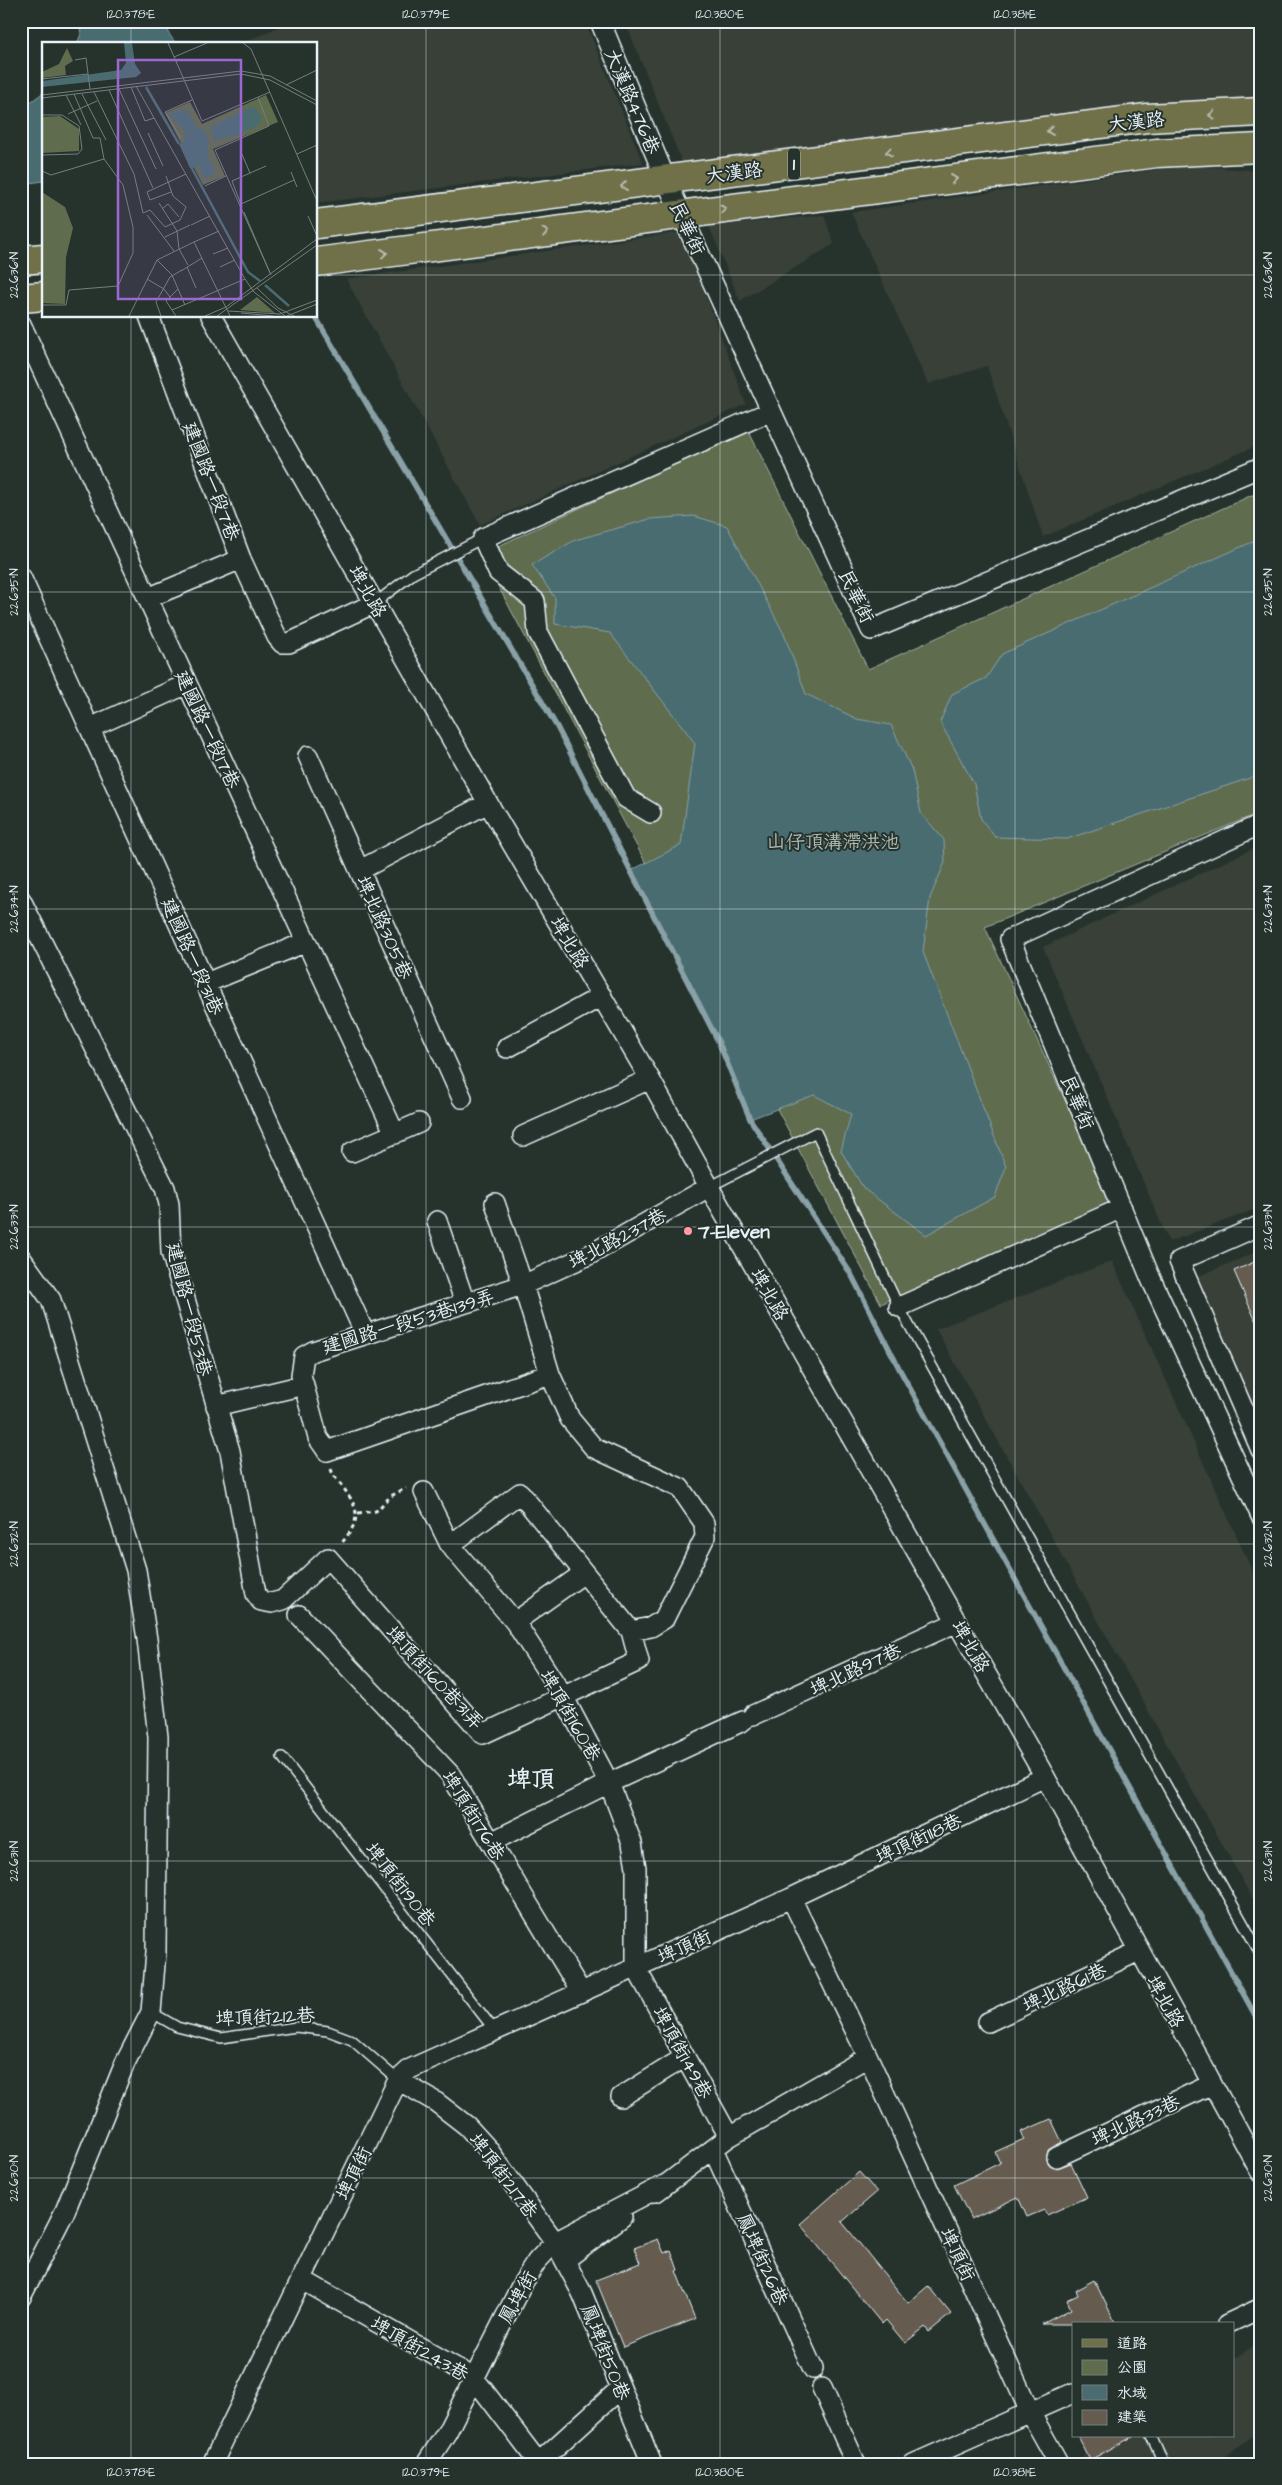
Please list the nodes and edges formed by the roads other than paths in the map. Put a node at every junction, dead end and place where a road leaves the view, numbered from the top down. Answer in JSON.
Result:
{"nodes":[{"id":1,"x":600,"y":21,"type":"edge"},
{"id":2,"x":1261,"y":112,"type":"edge"},
{"id":3,"x":1261,"y":148,"type":"edge"},
{"id":4,"x":666,"y":180,"type":"junction"},
{"id":5,"x":682,"y":214,"type":"junction"},
{"id":6,"x":322,"y":223,"type":"edge"},
{"id":7,"x":42,"y":258,"type":"edge"},
{"id":8,"x":21,"y":260,"type":"edge"},
{"id":9,"x":326,"y":260,"type":"edge"},
{"id":10,"x":42,"y":296,"type":"edge"},
{"id":11,"x":21,"y":298,"type":"edge"},
{"id":12,"x":150,"y":318,"type":"edge"},
{"id":13,"x":212,"y":318,"type":"edge"},
{"id":14,"x":21,"y":324,"type":"edge"},
{"id":15,"x":771,"y":411,"type":"junction"},
{"id":16,"x":1261,"y":467,"type":"edge"},
{"id":17,"x":483,"y":538,"type":"junction"},
{"id":18,"x":241,"y":559,"type":"junction"},
{"id":19,"x":21,"y":577,"type":"edge"},
{"id":20,"x":148,"y":598,"type":"junction"},
{"id":21,"x":375,"y":603,"type":"junction"},
{"id":22,"x":187,"y":684,"type":"junction"},
{"id":23,"x":90,"y":728,"type":"junction"},
{"id":24,"x":308,"y":756,"type":"dead end"},
{"id":25,"x":488,"y":803,"type":"junction"},
{"id":26,"x":651,"y":813,"type":"dead end"},
{"id":27,"x":1261,"y":824,"type":"edge"},
{"id":28,"x":360,"y":870,"type":"junction"},
{"id":29,"x":21,"y":900,"type":"edge"},
{"id":30,"x":306,"y":942,"type":"junction"},
{"id":31,"x":206,"y":983,"type":"junction"},
{"id":32,"x":602,"y":996,"type":"junction"},
{"id":33,"x":507,"y":1048,"type":"dead end"},
{"id":34,"x":650,"y":1079,"type":"junction"},
{"id":35,"x":462,"y":1098,"type":"dead end"},
{"id":36,"x":419,"y":1122,"type":"dead end"},
{"id":37,"x":395,"y":1134,"type":"junction"},
{"id":38,"x":523,"y":1136,"type":"dead end"},
{"id":39,"x":352,"y":1152,"type":"dead end"},
{"id":40,"x":709,"y":1187,"type":"junction"},
{"id":41,"x":494,"y":1203,"type":"dead end"},
{"id":42,"x":1122,"y":1208,"type":"junction"},
{"id":43,"x":437,"y":1221,"type":"dead end"},
{"id":44,"x":1261,"y":1225,"type":"edge"},
{"id":45,"x":21,"y":1258,"type":"edge"},
{"id":46,"x":523,"y":1285,"type":"junction"},
{"id":47,"x":465,"y":1303,"type":"junction"},
{"id":48,"x":898,"y":1307,"type":"junction"},
{"id":49,"x":365,"y":1334,"type":"junction"},
{"id":50,"x":550,"y":1374,"type":"junction"},
{"id":51,"x":304,"y":1386,"type":"junction"},
{"id":52,"x":216,"y":1406,"type":"junction"},
{"id":53,"x":1261,"y":1450,"type":"edge"},
{"id":54,"x":424,"y":1492,"type":"road end"},
{"id":55,"x":1261,"y":1516,"type":"edge"},
{"id":56,"x":450,"y":1545,"type":"junction"},
{"id":57,"x":328,"y":1558,"type":"joint"},
{"id":58,"x":584,"y":1573,"type":"junction"},
{"id":59,"x":299,"y":1615,"type":"dead end"},
{"id":60,"x":514,"y":1622,"type":"junction"},
{"id":61,"x":957,"y":1622,"type":"junction"},
{"id":62,"x":632,"y":1631,"type":"junction"},
{"id":63,"x":562,"y":1696,"type":"junction"},
{"id":64,"x":282,"y":1757,"type":"dead end"},
{"id":65,"x":1046,"y":1777,"type":"junction"},
{"id":66,"x":609,"y":1783,"type":"junction"},
{"id":67,"x":491,"y":1842,"type":"junction"},
{"id":68,"x":791,"y":1898,"type":"junction"},
{"id":69,"x":1139,"y":1951,"type":"junction"},
{"id":70,"x":1261,"y":1955,"type":"edge"},
{"id":71,"x":636,"y":1968,"type":"junction"},
{"id":72,"x":581,"y":1992,"type":"junction"},
{"id":73,"x":152,"y":2012,"type":"junction"},
{"id":74,"x":988,"y":2022,"type":"dead end"},
{"id":75,"x":494,"y":2031,"type":"junction"},
{"id":76,"x":685,"y":2057,"type":"junction"},
{"id":77,"x":868,"y":2057,"type":"junction"},
{"id":78,"x":398,"y":2080,"type":"junction"},
{"id":79,"x":1212,"y":2084,"type":"junction"},
{"id":80,"x":621,"y":2097,"type":"dead end"},
{"id":81,"x":729,"y":2137,"type":"junction"},
{"id":82,"x":713,"y":2149,"type":"junction"},
{"id":83,"x":1057,"y":2157,"type":"dead end"},
{"id":84,"x":1261,"y":2173,"type":"edge"},
{"id":85,"x":664,"y":2186,"type":"junction"},
{"id":86,"x":555,"y":2242,"type":"junction"},
{"id":87,"x":565,"y":2260,"type":"junction"},
{"id":88,"x":301,"y":2279,"type":"junction"},
{"id":89,"x":21,"y":2297,"type":"edge"},
{"id":90,"x":1261,"y":2308,"type":"edge"},
{"id":91,"x":1231,"y":2322,"type":"edge"},
{"id":92,"x":813,"y":2369,"type":"dead end"},
{"id":93,"x":474,"y":2378,"type":"junction"},
{"id":94,"x":620,"y":2388,"type":"junction"},
{"id":95,"x":822,"y":2388,"type":"dead end"},
{"id":96,"x":1072,"y":2393,"type":"edge"},
{"id":97,"x":1030,"y":2412,"type":"junction"},
{"id":98,"x":1151,"y":2438,"type":"edge"},
{"id":99,"x":537,"y":2463,"type":"edge"},
{"id":100,"x":212,"y":2464,"type":"edge"},
{"id":101,"x":426,"y":2464,"type":"edge"},
{"id":102,"x":652,"y":2464,"type":"edge"},
{"id":103,"x":856,"y":2464,"type":"edge"},
{"id":104,"x":913,"y":2464,"type":"edge"},
{"id":105,"x":1059,"y":2464,"type":"edge"},
{"id":106,"x":1164,"y":2464,"type":"edge"}],
"edges":[{"from":1,"to":4,"type":"street","name":"大漢路476巷"},
{"from":2,"to":4,"type":"main road","name":"大漢路","number":"1","one_way":true},
{"from":5,"to":3,"type":"main road","name":"大漢路","number":"1","one_way":true},
{"from":4,"to":5,"type":"street","name":"民華街"},
{"from":4,"to":6,"type":"main road","name":"大漢路","number":"1","one_way":true},
{"from":9,"to":5,"type":"main road","name":"大漢路","number":"1","one_way":true},
{"from":5,"to":15,"type":"street","name":"民華街"},
{"from":7,"to":8,"type":"main road"},
{"from":10,"to":11,"type":"main road"},
{"from":12,"to":18,"type":"street","name":"建國路一段7巷"},
{"from":13,"to":21,"type":"street","name":"埤北路"},
{"from":14,"to":20,"type":"street","name":"建國路一段17巷"},
{"from":15,"to":16,"type":"street","name":"民華街"},
{"from":15,"to":17,"type":"street"},
{"from":17,"to":21,"type":"lane"},
{"from":17,"to":26,"type":"street"},
{"from":18,"to":20,"type":"street"},
{"from":18,"to":21,"type":"street","name":"建國路一段7巷"},
{"from":19,"to":23,"type":"street","name":"建國路一段31巷"},
{"from":20,"to":22,"type":"street","name":"建國路一段17巷"},
{"from":21,"to":25,"type":"street","name":"埤北路"},
{"from":22,"to":23,"type":"street"},
{"from":22,"to":30,"type":"street","name":"建國路一段17巷"},
{"from":23,"to":31,"type":"street","name":"建國路一段31巷"},
{"from":24,"to":28,"type":"street","name":"埤北路305巷"},
{"from":25,"to":28,"type":"street"},
{"from":25,"to":32,"type":"street","name":"埤北路"},
{"from":27,"to":42,"type":"street","name":"民華街"},
{"from":28,"to":35,"type":"street","name":"埤北路305巷"},
{"from":29,"to":52,"type":"street","name":"建國路一段53巷"},
{"from":30,"to":31,"type":"street"},
{"from":30,"to":37,"type":"street","name":"建國路一段17巷"},
{"from":31,"to":49,"type":"street","name":"建國路一段31巷"},
{"from":32,"to":33,"type":"street"},
{"from":32,"to":34,"type":"street","name":"埤北路"},
{"from":34,"to":38,"type":"street"},
{"from":34,"to":40,"type":"street","name":"埤北路"},
{"from":36,"to":37,"type":"street"},
{"from":37,"to":39,"type":"street"},
{"from":40,"to":46,"type":"street","name":"埤北路237巷"},
{"from":40,"to":48,"type":"lane"},
{"from":40,"to":61,"type":"street","name":"埤北路"},
{"from":41,"to":46,"type":"street"},
{"from":42,"to":48,"type":"street"},
{"from":42,"to":55,"type":"street","name":"民華街"},
{"from":43,"to":47,"type":"street"},
{"from":44,"to":53,"type":"street"},
{"from":45,"to":73,"type":"street"},
{"from":46,"to":47,"type":"street","name":"建國路一段53巷139弄"},
{"from":46,"to":50,"type":"street"},
{"from":47,"to":49,"type":"street","name":"建國路一段53巷139弄"},
{"from":48,"to":70,"type":"lane"},
{"from":49,"to":51,"type":"street","name":"建國路一段53巷139弄"},
{"from":50,"to":51,"type":"street","name":"建國路一段53巷139弄"},
{"from":50,"to":62,"type":"street"},
{"from":51,"to":52,"type":"street"},
{"from":52,"to":57,"type":"street","name":"建國路一段53巷"},
{"from":54,"to":56,"type":"street","name":"埤頂街160巷"},
{"from":56,"to":58,"type":"street"},
{"from":56,"to":60,"type":"street","name":"埤頂街160巷"},
{"from":57,"to":63,"type":"street","name":"埤頂街160巷31弄"},
{"from":58,"to":60,"type":"street"},
{"from":58,"to":62,"type":"street"},
{"from":59,"to":67,"type":"street","name":"埤頂街176巷"},
{"from":60,"to":63,"type":"street","name":"埤頂街160巷"},
{"from":61,"to":65,"type":"street","name":"埤北路"},
{"from":61,"to":66,"type":"street","name":"埤北路97巷"},
{"from":62,"to":63,"type":"street"},
{"from":63,"to":66,"type":"street","name":"埤頂街160巷"},
{"from":64,"to":75,"type":"lane","name":"埤頂街190巷"},
{"from":65,"to":68,"type":"street","name":"埤頂街118巷"},
{"from":65,"to":69,"type":"street","name":"埤北路"},
{"from":66,"to":67,"type":"street","name":"埤北路97巷"},
{"from":66,"to":71,"type":"street","name":"埤頂街160巷"},
{"from":67,"to":72,"type":"street","name":"埤頂街176巷"},
{"from":68,"to":71,"type":"street","name":"埤頂街"},
{"from":68,"to":77,"type":"street","name":"埤頂街"},
{"from":69,"to":74,"type":"street","name":"埤北路61巷"},
{"from":69,"to":79,"type":"street","name":"埤北路"},
{"from":71,"to":72,"type":"street","name":"埤頂街"},
{"from":71,"to":76,"type":"street","name":"埤頂街149巷"},
{"from":72,"to":75,"type":"street","name":"埤頂街"},
{"from":73,"to":78,"type":"lane","name":"埤頂街212巷"},
{"from":73,"to":89,"type":"street"},
{"from":75,"to":78,"type":"street","name":"埤頂街"},
{"from":76,"to":80,"type":"street"},
{"from":76,"to":81,"type":"street","name":"埤頂街149巷"},
{"from":77,"to":81,"type":"street","name":"鳳埤街"},
{"from":77,"to":97,"type":"street","name":"埤頂街"},
{"from":78,"to":86,"type":"street","name":"埤頂街217巷"},
{"from":78,"to":88,"type":"street","name":"埤頂街"},
{"from":79,"to":83,"type":"street","name":"埤北路33巷"},
{"from":79,"to":84,"type":"street","name":"埤北路"},
{"from":81,"to":82,"type":"street","name":"鳳埤街"},
{"from":82,"to":85,"type":"street","name":"鳳埤街"},
{"from":82,"to":92,"type":"street","name":"鳳埤街26巷"},
{"from":85,"to":86,"type":"street","name":"鳳埤街"},
{"from":85,"to":87,"type":"street","name":"鳳埤街"},
{"from":86,"to":87,"type":"street","name":"鳳埤街50巷"},
{"from":86,"to":93,"type":"street","name":"鳳埤街"},
{"from":87,"to":94,"type":"street","name":"鳳埤街50巷"},
{"from":88,"to":93,"type":"street","name":"埤頂街243巷"},
{"from":88,"to":100,"type":"street","name":"埤頂街"},
{"from":90,"to":91,"type":"street"},
{"from":93,"to":99,"type":"street","name":"埤頂街243巷"},
{"from":93,"to":101,"type":"street","name":"鳳埤街"},
{"from":94,"to":99,"type":"street"},
{"from":94,"to":102,"type":"street","name":"鳳埤街50巷"},
{"from":95,"to":103,"type":"street"},
{"from":96,"to":97,"type":"street"},
{"from":97,"to":104,"type":"street"},
{"from":97,"to":105,"type":"street","name":"埤頂街"},
{"from":98,"to":106,"type":"lane"}]}
